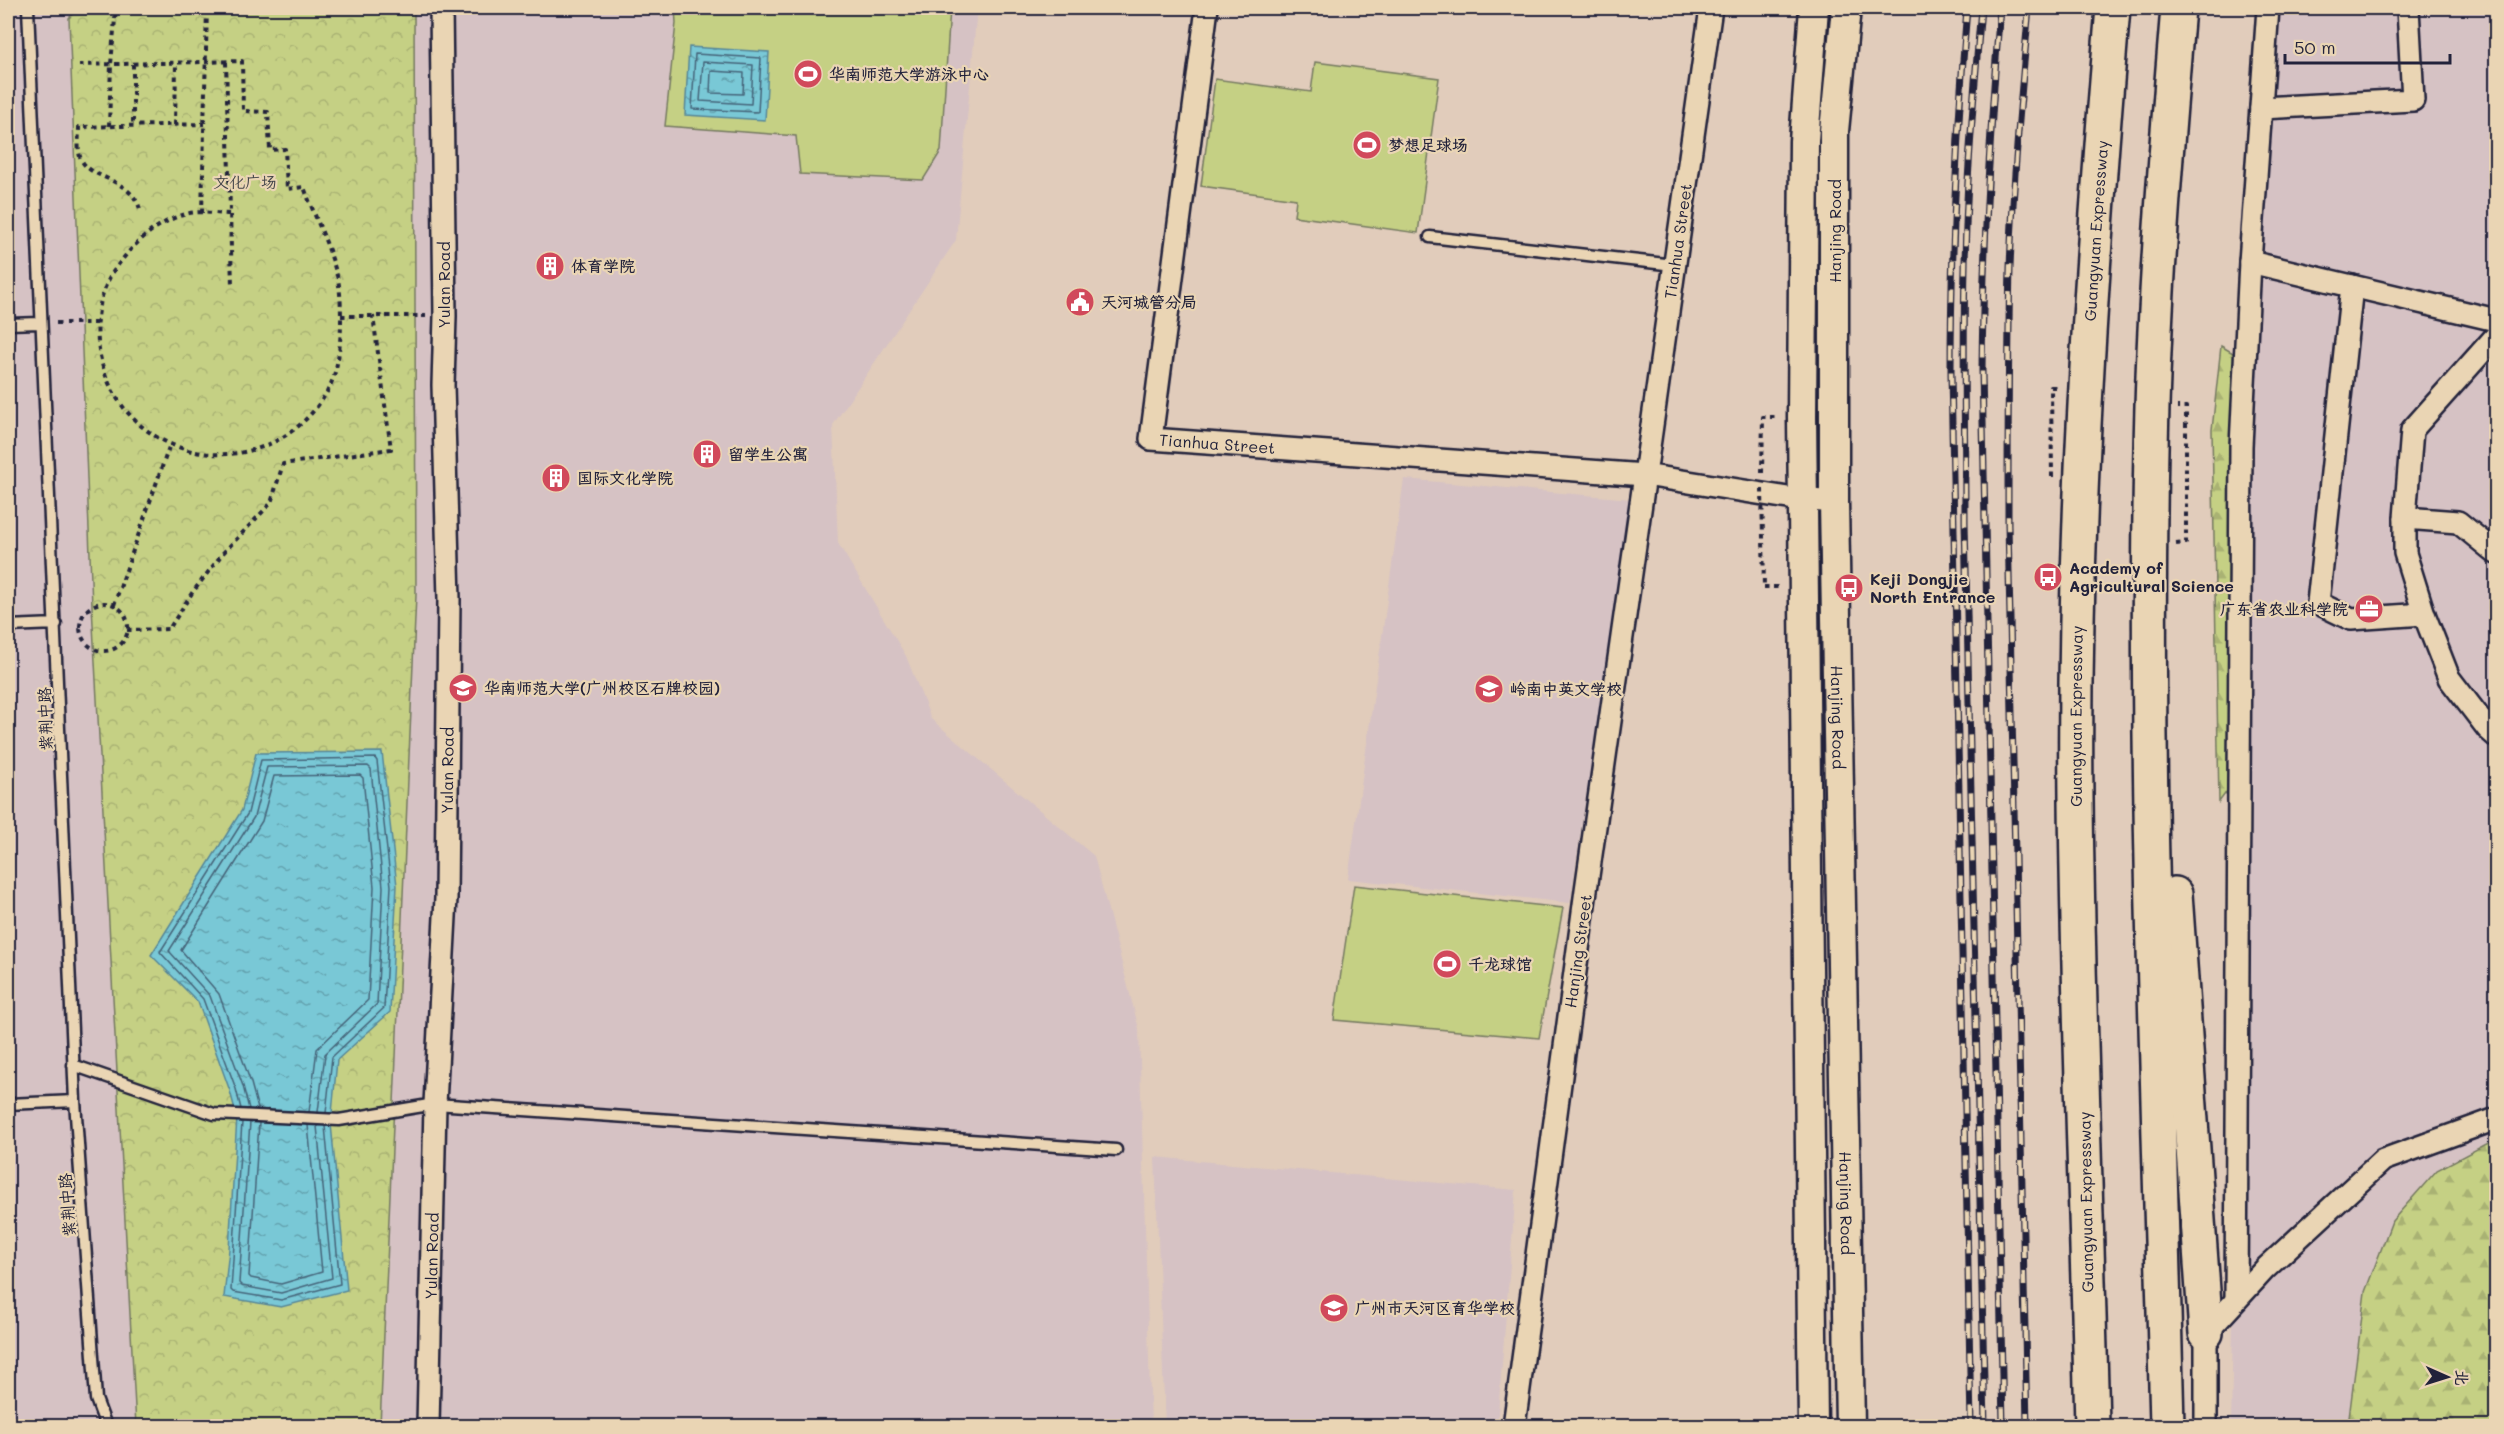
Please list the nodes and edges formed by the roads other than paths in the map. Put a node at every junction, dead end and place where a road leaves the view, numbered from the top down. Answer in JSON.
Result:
{"nodes":[{"id":1,"x":28,"y":8,"type":"edge"},
{"id":2,"x":441,"y":8,"type":"edge"},
{"id":3,"x":1207,"y":8,"type":"edge"},
{"id":4,"x":1711,"y":8,"type":"edge"},
{"id":5,"x":1814,"y":8,"type":"edge"},
{"id":6,"x":1846,"y":8,"type":"edge"},
{"id":7,"x":2113,"y":8,"type":"edge"},
{"id":8,"x":2178,"y":8,"type":"edge"},
{"id":9,"x":2268,"y":8,"type":"edge"},
{"id":10,"x":2408,"y":8,"type":"edge"},
{"id":11,"x":2261,"y":108,"type":"junction"},
{"id":12,"x":1430,"y":237,"type":"dead end"},
{"id":13,"x":2250,"y":262,"type":"junction"},
{"id":14,"x":1674,"y":265,"type":"junction"},
{"id":15,"x":2352,"y":286,"type":"junction"},
{"id":16,"x":2496,"y":320,"type":"edge"},
{"id":17,"x":40,"y":323,"type":"junction"},
{"id":18,"x":8,"y":324,"type":"edge"},
{"id":19,"x":2496,"y":336,"type":"edge"},
{"id":20,"x":1645,"y":475,"type":"junction"},
{"id":21,"x":1804,"y":500,"type":"junction"},
{"id":22,"x":1834,"y":502,"type":"junction"},
{"id":23,"x":2405,"y":518,"type":"junction"},
{"id":24,"x":2496,"y":553,"type":"edge"},
{"id":25,"x":2424,"y":614,"type":"junction"},
{"id":26,"x":56,"y":624,"type":"junction"},
{"id":27,"x":8,"y":626,"type":"edge"},
{"id":28,"x":2149,"y":645,"type":"junction"},
{"id":29,"x":2496,"y":736,"type":"edge"},
{"id":30,"x":73,"y":1065,"type":"junction"},
{"id":31,"x":75,"y":1101,"type":"junction"},
{"id":32,"x":8,"y":1104,"type":"edge"},
{"id":33,"x":435,"y":1104,"type":"junction"},
{"id":34,"x":2496,"y":1119,"type":"edge"},
{"id":35,"x":1116,"y":1150,"type":"dead end"},
{"id":36,"x":2236,"y":1300,"type":"junction"},
{"id":37,"x":2206,"y":1333,"type":"junction"},
{"id":38,"x":106,"y":1426,"type":"edge"},
{"id":39,"x":428,"y":1426,"type":"edge"},
{"id":40,"x":1514,"y":1426,"type":"edge"},
{"id":41,"x":1813,"y":1426,"type":"edge"},
{"id":42,"x":1850,"y":1426,"type":"edge"},
{"id":43,"x":2092,"y":1426,"type":"edge"},
{"id":44,"x":2167,"y":1426,"type":"edge"},
{"id":45,"x":2206,"y":1426,"type":"edge"}],
"edges":[{"from":1,"to":17,"type":"lane","name":"紫荆中路"},
{"from":2,"to":33,"type":"street","name":"Yulan Road"},
{"from":3,"to":20,"type":"street","name":"Tianhua Street"},
{"from":4,"to":14,"type":"street","name":"Tianhua Street"},
{"from":5,"to":21,"type":"street","name":"Hanjing Road"},
{"from":6,"to":22,"type":"street","name":"Hanjing Road"},
{"from":7,"to":43,"type":"highway","name":"Guangyuan Expressway"},
{"from":8,"to":28,"type":"highway"},
{"from":9,"to":11,"type":"street"},
{"from":10,"to":11,"type":"street"},
{"from":11,"to":13,"type":"street"},
{"from":12,"to":14,"type":"lane"},
{"from":13,"to":15,"type":"street"},
{"from":13,"to":36,"type":"street"},
{"from":14,"to":20,"type":"street","name":"Tianhua Street"},
{"from":15,"to":16,"type":"street"},
{"from":15,"to":25,"type":"street"},
{"from":17,"to":18,"type":"lane"},
{"from":17,"to":26,"type":"lane","name":"紫荆中路"},
{"from":19,"to":23,"type":"street"},
{"from":20,"to":21,"type":"street","name":"Tianhua Street"},
{"from":20,"to":40,"type":"street","name":"Hanjing Street"},
{"from":21,"to":22,"type":"street","name":"Tianhua Street"},
{"from":21,"to":41,"type":"street","name":"Hanjing Road"},
{"from":22,"to":42,"type":"street","name":"Hanjing Road"},
{"from":23,"to":24,"type":"street"},
{"from":23,"to":25,"type":"street"},
{"from":25,"to":29,"type":"street"},
{"from":26,"to":27,"type":"lane"},
{"from":26,"to":30,"type":"lane","name":"紫荆中路"},
{"from":28,"to":37,"type":"highway"},
{"from":28,"to":44,"type":"highway"},
{"from":30,"to":31,"type":"lane","name":"紫荆中路"},
{"from":30,"to":33,"type":"lane"},
{"from":31,"to":32,"type":"lane"},
{"from":31,"to":38,"type":"lane","name":"紫荆中路"},
{"from":33,"to":35,"type":"lane"},
{"from":33,"to":39,"type":"street","name":"Yulan Road"},
{"from":34,"to":36,"type":"street"},
{"from":36,"to":37,"type":"street"},
{"from":37,"to":45,"type":"street"}]}
